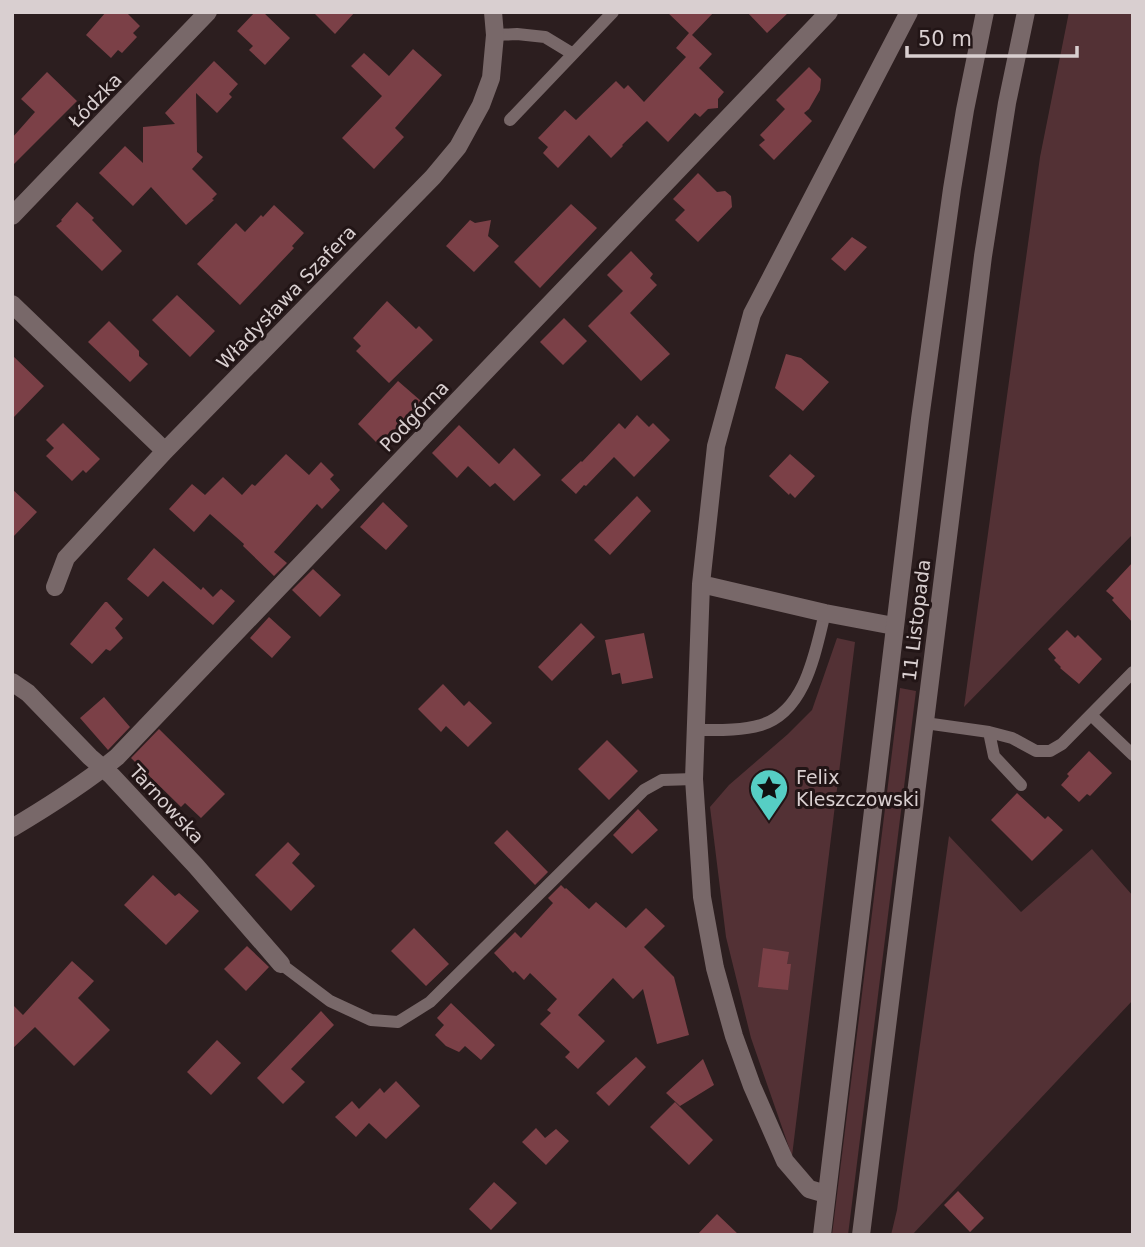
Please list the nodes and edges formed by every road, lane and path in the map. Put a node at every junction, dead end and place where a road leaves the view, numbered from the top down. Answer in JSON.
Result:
{"nodes":[{"id":1,"x":208,"y":12,"type":"edge"},
{"id":2,"x":493,"y":12,"type":"edge"},
{"id":3,"x":613,"y":12,"type":"edge"},
{"id":4,"x":830,"y":12,"type":"edge"},
{"id":5,"x":909,"y":12,"type":"edge"},
{"id":6,"x":985,"y":12,"type":"edge"},
{"id":7,"x":1026,"y":12,"type":"edge"},
{"id":8,"x":495,"y":35,"type":"junction"},
{"id":9,"x":573,"y":54,"type":"junction"},
{"id":10,"x":510,"y":120,"type":"dead end"},
{"id":11,"x":12,"y":216,"type":"edge"},
{"id":12,"x":12,"y":304,"type":"edge"},
{"id":13,"x":164,"y":451,"type":"junction"},
{"id":14,"x":701,"y":584,"type":"junction"},
{"id":15,"x":55,"y":587,"type":"dead end"},
{"id":16,"x":825,"y":613,"type":"junction"},
{"id":17,"x":894,"y":626,"type":"junction"},
{"id":18,"x":1133,"y":672,"type":"edge"},
{"id":19,"x":12,"y":682,"type":"edge"},
{"id":20,"x":1091,"y":715,"type":"junction"},
{"id":21,"x":925,"y":723,"type":"junction"},
{"id":22,"x":696,"y":730,"type":"junction"},
{"id":23,"x":989,"y":732,"type":"junction"},
{"id":24,"x":1133,"y":755,"type":"edge"},
{"id":25,"x":104,"y":768,"type":"junction"},
{"id":26,"x":694,"y":779,"type":"junction"},
{"id":27,"x":1021,"y":785,"type":"dead end"},
{"id":28,"x":12,"y":828,"type":"edge"},
{"id":29,"x":281,"y":964,"type":"joint"},
{"id":30,"x":826,"y":1194,"type":"junction"},
{"id":31,"x":822,"y":1235,"type":"edge"},
{"id":32,"x":861,"y":1235,"type":"edge"}],
"edges":[{"from":1,"to":11,"type":"street","name":"Łódzka"},
{"from":2,"to":8,"type":"street","name":"Władysława Szafera"},
{"from":3,"to":9,"type":"lane"},
{"from":4,"to":25,"type":"street","name":"Podgórna"},
{"from":5,"to":14,"type":"street"},
{"from":6,"to":17,"type":"street","name":"11 Listopada"},
{"from":7,"to":21,"type":"street","name":"11 Listopada"},
{"from":8,"to":9,"type":"lane"},
{"from":8,"to":13,"type":"street","name":"Władysława Szafera"},
{"from":9,"to":10,"type":"lane"},
{"from":12,"to":13,"type":"street"},
{"from":13,"to":15,"type":"street","name":"Władysława Szafera"},
{"from":14,"to":16,"type":"street"},
{"from":14,"to":22,"type":"street"},
{"from":16,"to":17,"type":"street"},
{"from":16,"to":22,"type":"lane"},
{"from":17,"to":30,"type":"street","name":"11 Listopada"},
{"from":18,"to":20,"type":"lane"},
{"from":19,"to":25,"type":"street","name":"Tarnowska"},
{"from":20,"to":23,"type":"lane"},
{"from":20,"to":24,"type":"lane"},
{"from":21,"to":23,"type":"lane"},
{"from":21,"to":32,"type":"street","name":"11 Listopada"},
{"from":22,"to":26,"type":"street"},
{"from":23,"to":27,"type":"lane"},
{"from":25,"to":28,"type":"street","name":"Podgórna"},
{"from":25,"to":29,"type":"street","name":"Tarnowska"},
{"from":26,"to":29,"type":"lane"},
{"from":26,"to":30,"type":"street"},
{"from":30,"to":31,"type":"street","name":"11 Listopada"}]}
